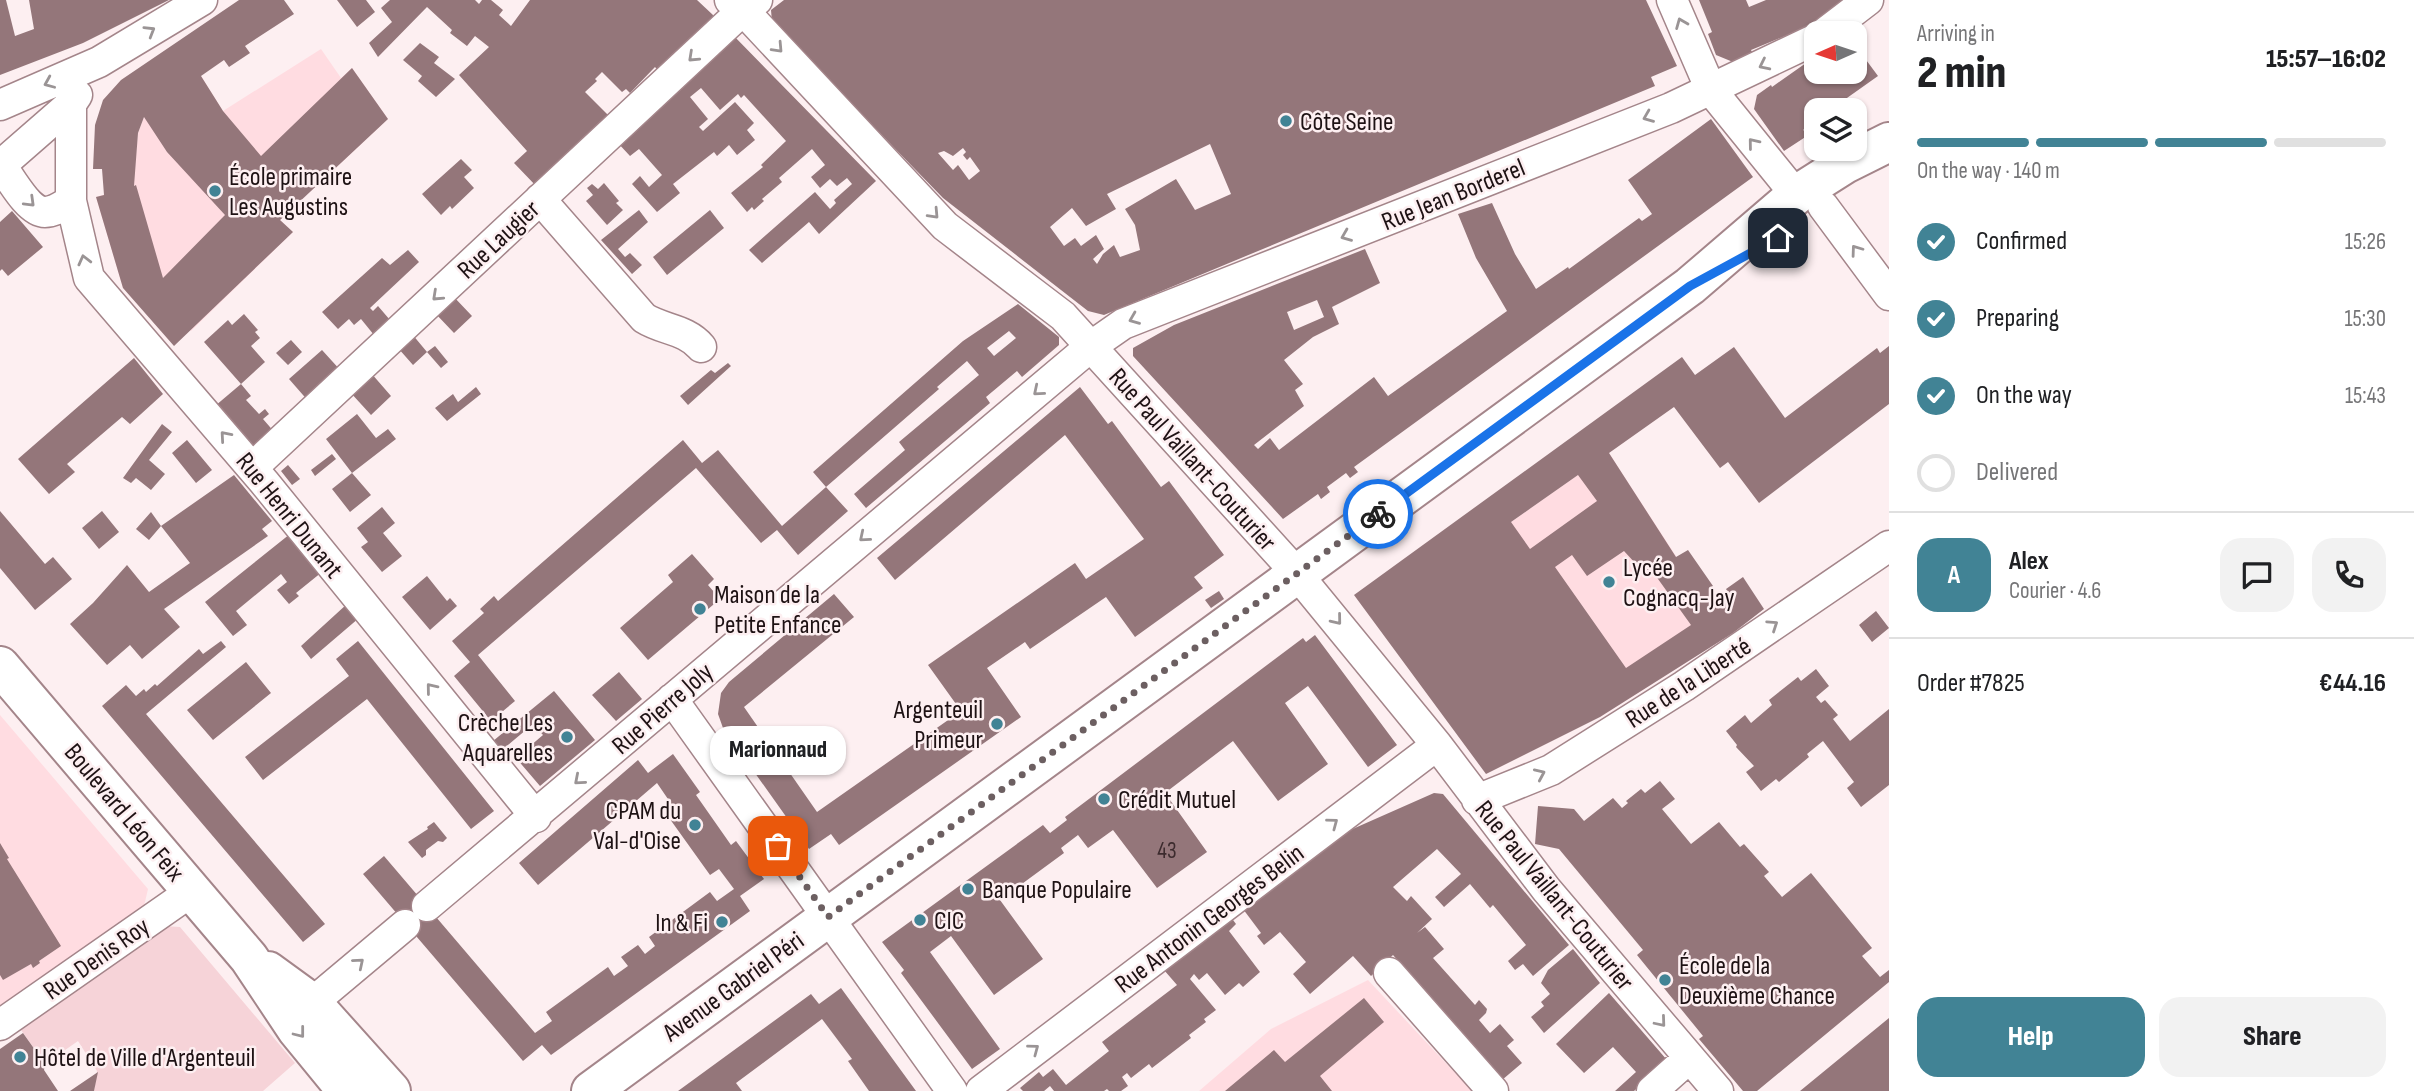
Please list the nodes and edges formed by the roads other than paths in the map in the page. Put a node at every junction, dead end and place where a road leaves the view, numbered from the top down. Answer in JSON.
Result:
{"nodes":[{"id":1,"x":202,"y":0,"type":"edge"},
{"id":2,"x":1672,"y":0,"type":"edge"},
{"id":3,"x":1868,"y":0,"type":"edge"},
{"id":4,"x":743,"y":3,"type":"edge"},
{"id":5,"x":1841,"y":21,"type":"edge"},
{"id":6,"x":1804,"y":45,"type":"edge"},
{"id":7,"x":99,"y":62,"type":"junction"},
{"id":8,"x":1711,"y":90,"type":"junction"},
{"id":9,"x":71,"y":104,"type":"junction"},
{"id":10,"x":0,"y":105,"type":"edge"},
{"id":11,"x":1889,"y":142,"type":"edge"},
{"id":12,"x":0,"y":165,"type":"edge"},
{"id":13,"x":540,"y":199,"type":"junction"},
{"id":14,"x":71,"y":201,"type":"junction"},
{"id":15,"x":1809,"y":201,"type":"junction"},
{"id":16,"x":1889,"y":295,"type":"edge"},
{"id":17,"x":701,"y":347,"type":"dead end"},
{"id":18,"x":1090,"y":347,"type":"junction"},
{"id":19,"x":253,"y":468,"type":"junction"},
{"id":20,"x":1889,"y":546,"type":"edge"},
{"id":21,"x":1297,"y":573,"type":"junction"},
{"id":22,"x":0,"y":666,"type":"edge"},
{"id":23,"x":672,"y":699,"type":"junction"},
{"id":24,"x":1437,"y":745,"type":"junction"},
{"id":25,"x":1477,"y":800,"type":"junction"},
{"id":26,"x":536,"y":817,"type":"junction"},
{"id":27,"x":192,"y":891,"type":"junction"},
{"id":28,"x":828,"y":917,"type":"junction"},
{"id":29,"x":249,"y":958,"type":"junction"},
{"id":30,"x":1389,"y":973,"type":"dead end"},
{"id":31,"x":312,"y":1003,"type":"junction"},
{"id":32,"x":0,"y":1025,"type":"edge"},
{"id":33,"x":1689,"y":1058,"type":"junction"},
{"id":34,"x":347,"y":1091,"type":"edge"},
{"id":35,"x":391,"y":1091,"type":"edge"},
{"id":36,"x":591,"y":1091,"type":"edge"},
{"id":37,"x":952,"y":1091,"type":"edge"},
{"id":38,"x":981,"y":1091,"type":"edge"},
{"id":39,"x":1493,"y":1091,"type":"edge"},
{"id":40,"x":1651,"y":1091,"type":"edge"},
{"id":41,"x":1718,"y":1091,"type":"edge"}],
"edges":[{"from":7,"to":1,"type":"street","one_way":true},
{"from":8,"to":2,"type":"street","one_way":true},
{"from":3,"to":5,"type":"street"},
{"from":4,"to":13,"type":"street","name":"Rue Laugier","one_way":true},
{"from":4,"to":18,"type":"street","name":"Rue Paul Vaillant-Couturier","one_way":true},
{"from":6,"to":8,"type":"street","name":"Rue Jean Borderel","one_way":true},
{"from":7,"to":9,"type":"street"},
{"from":7,"to":10,"type":"street","one_way":true},
{"from":15,"to":8,"type":"street","one_way":true},
{"from":8,"to":18,"type":"street","name":"Rue Jean Borderel","one_way":true},
{"from":9,"to":12,"type":"street"},
{"from":9,"to":14,"type":"street","name":"Rue Henri Dunant"},
{"from":11,"to":15,"type":"main road","name":"Avenue Gabriel Péri"},
{"from":12,"to":14,"type":"street","one_way":true},
{"from":13,"to":17,"type":"street"},
{"from":13,"to":19,"type":"street","name":"Rue Laugier","one_way":true},
{"from":19,"to":14,"type":"street","name":"Rue Henri Dunant","one_way":true},
{"from":16,"to":15,"type":"street","one_way":true},
{"from":15,"to":21,"type":"main road","name":"Avenue Gabriel Péri"},
{"from":18,"to":21,"type":"street","name":"Rue Paul Vaillant-Couturier"},
{"from":18,"to":23,"type":"street","name":"Rue Pierre Joly","one_way":true},
{"from":26,"to":19,"type":"street","name":"Rue Henri Dunant","one_way":true},
{"from":25,"to":20,"type":"street","name":"Rue de la Liberté","one_way":true},
{"from":21,"to":24,"type":"street","name":"Rue Paul Vaillant-Couturier","one_way":true},
{"from":21,"to":28,"type":"main road","name":"Avenue Gabriel Péri"},
{"from":22,"to":27,"type":"main road","name":"Boulevard Léon Feix"},
{"from":23,"to":26,"type":"street","name":"Rue Pierre Joly","one_way":true},
{"from":23,"to":28,"type":"street"},
{"from":24,"to":25,"type":"street","name":"Rue Paul Vaillant-Couturier"},
{"from":38,"to":24,"type":"street","name":"Rue Antonin Georges Belin","one_way":true},
{"from":25,"to":33,"type":"street","name":"Rue Paul Vaillant-Couturier","one_way":true},
{"from":31,"to":26,"type":"street","name":"Rue Pierre Joly","one_way":true},
{"from":27,"to":29,"type":"main road","name":"Boulevard Léon Feix"},
{"from":27,"to":32,"type":"street","name":"Rue Denis Roy"},
{"from":28,"to":36,"type":"main road","name":"Avenue Gabriel Péri"},
{"from":28,"to":37,"type":"street"},
{"from":29,"to":31,"type":"main road","name":"Boulevard Léon Feix"},
{"from":29,"to":34,"type":"main road","name":"Boulevard Léon Feix","one_way":true},
{"from":30,"to":39,"type":"street"},
{"from":31,"to":35,"type":"main road","name":"Boulevard Léon Feix"},
{"from":33,"to":40,"type":"street"},
{"from":33,"to":41,"type":"street","name":"Rue Paul Vaillant-Couturier"}]}
